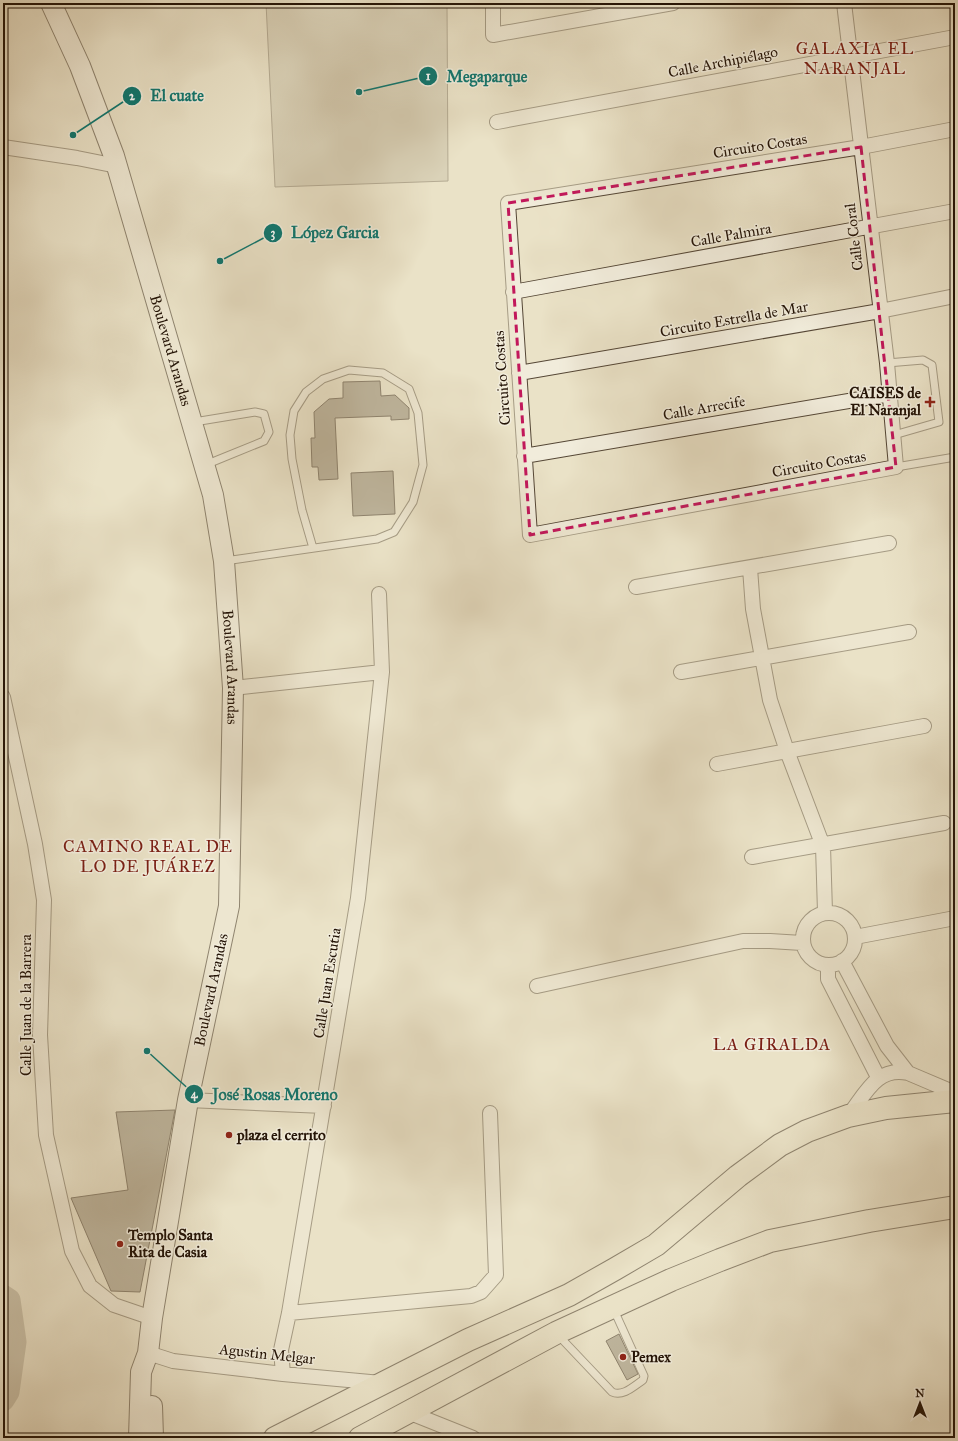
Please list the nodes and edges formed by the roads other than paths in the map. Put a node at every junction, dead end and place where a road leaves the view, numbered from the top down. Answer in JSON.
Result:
{"nodes":[{"id":1,"x":51,"y":3,"type":"edge"},
{"id":2,"x":493,"y":3,"type":"edge"},
{"id":3,"x":672,"y":3,"type":"edge"},
{"id":4,"x":844,"y":3,"type":"edge"},
{"id":5,"x":955,"y":37,"type":"edge"},
{"id":6,"x":850,"y":56,"type":"junction"},
{"id":7,"x":497,"y":122,"type":"dead end"},
{"id":8,"x":955,"y":129,"type":"edge"},
{"id":9,"x":4,"y":144,"type":"edge"},
{"id":10,"x":861,"y":147,"type":"junction"},
{"id":11,"x":117,"y":166,"type":"junction"},
{"id":12,"x":955,"y":211,"type":"edge"},
{"id":13,"x":870,"y":227,"type":"junction"},
{"id":14,"x":513,"y":292,"type":"junction"},
{"id":15,"x":955,"y":296,"type":"edge"},
{"id":16,"x":880,"y":311,"type":"junction"},
{"id":17,"x":887,"y":363,"type":"junction"},
{"id":18,"x":519,"y":373,"type":"junction"},
{"id":19,"x":890,"y":394,"type":"junction"},
{"id":20,"x":192,"y":422,"type":"junction"},
{"id":21,"x":894,"y":435,"type":"junction"},
{"id":22,"x":524,"y":456,"type":"junction"},
{"id":23,"x":955,"y":457,"type":"edge"},
{"id":24,"x":204,"y":466,"type":"junction"},
{"id":25,"x":896,"y":467,"type":"junction"},
{"id":26,"x":889,"y":543,"type":"dead end"},
{"id":27,"x":313,"y":548,"type":"junction"},
{"id":28,"x":224,"y":561,"type":"junction"},
{"id":29,"x":750,"y":568,"type":"junction"},
{"id":30,"x":636,"y":587,"type":"dead end"},
{"id":31,"x":379,"y":594,"type":"dead end"},
{"id":32,"x":909,"y":632,"type":"dead end"},
{"id":33,"x":762,"y":658,"type":"junction"},
{"id":34,"x":382,"y":672,"type":"junction"},
{"id":35,"x":681,"y":672,"type":"dead end"},
{"id":36,"x":233,"y":688,"type":"junction"},
{"id":37,"x":3,"y":697,"type":"edge"},
{"id":38,"x":924,"y":726,"type":"dead end"},
{"id":39,"x":787,"y":751,"type":"junction"},
{"id":40,"x":717,"y":764,"type":"dead end"},
{"id":41,"x":944,"y":823,"type":"dead end"},
{"id":42,"x":823,"y":846,"type":"junction"},
{"id":43,"x":752,"y":857,"type":"dead end"},
{"id":44,"x":825,"y":912,"type":"junction"},
{"id":45,"x":955,"y":918,"type":"edge"},
{"id":46,"x":856,"y":937,"type":"junction"},
{"id":47,"x":802,"y":943,"type":"junction"},
{"id":48,"x":842,"y":961,"type":"junction"},
{"id":49,"x":828,"y":966,"type":"junction"},
{"id":50,"x":537,"y":986,"type":"dead end"},
{"id":51,"x":908,"y":1073,"type":"junction"},
{"id":52,"x":878,"y":1077,"type":"junction"},
{"id":53,"x":955,"y":1093,"type":"edge"},
{"id":54,"x":188,"y":1100,"type":"junction"},
{"id":55,"x":955,"y":1101,"type":"edge"},
{"id":56,"x":324,"y":1106,"type":"junction"},
{"id":57,"x":490,"y":1113,"type":"dead end"},
{"id":58,"x":848,"y":1116,"type":"junction"},
{"id":59,"x":955,"y":1207,"type":"edge"},
{"id":60,"x":612,"y":1307,"type":"junction"},
{"id":61,"x":289,"y":1313,"type":"junction"},
{"id":62,"x":152,"y":1318,"type":"junction"},
{"id":63,"x":556,"y":1334,"type":"junction"},
{"id":64,"x":148,"y":1352,"type":"junction"},
{"id":65,"x":282,"y":1374,"type":"junction"},
{"id":66,"x":383,"y":1383,"type":"junction"},
{"id":67,"x":408,"y":1412,"type":"junction"},
{"id":68,"x":139,"y":1438,"type":"edge"},
{"id":69,"x":153,"y":1438,"type":"edge"},
{"id":70,"x":275,"y":1438,"type":"edge"},
{"id":71,"x":360,"y":1438,"type":"edge"},
{"id":72,"x":473,"y":1438,"type":"edge"}],
"edges":[{"from":1,"to":11,"type":"main road","name":"Boulevard Arandas"},
{"from":2,"to":3,"type":"street"},
{"from":4,"to":6,"type":"street","name":"Calle Coral"},
{"from":5,"to":6,"type":"street","name":"Calle Archipiélago"},
{"from":6,"to":7,"type":"street","name":"Calle Archipiélago"},
{"from":6,"to":10,"type":"street","name":"Calle Coral"},
{"from":8,"to":10,"type":"street"},
{"from":9,"to":11,"type":"street"},
{"from":10,"to":13,"type":"street","name":"Calle Coral"},
{"from":10,"to":14,"type":"street","name":"Circuito Costas"},
{"from":11,"to":20,"type":"main road","name":"Boulevard Arandas"},
{"from":12,"to":13,"type":"street","name":"Calle Palmira"},
{"from":13,"to":14,"type":"street","name":"Calle Palmira"},
{"from":13,"to":16,"type":"street","name":"Calle Coral"},
{"from":14,"to":18,"type":"street","name":"Circuito Costas"},
{"from":15,"to":16,"type":"street","name":"Circuito Estrella de Mar"},
{"from":16,"to":17,"type":"street","name":"Calle Coral"},
{"from":16,"to":18,"type":"street","name":"Circuito Estrella de Mar"},
{"from":17,"to":19,"type":"street","name":"Calle Coral"},
{"from":17,"to":21,"type":"lane"},
{"from":18,"to":22,"type":"street","name":"Circuito Costas"},
{"from":19,"to":21,"type":"street","name":"Calle Coral"},
{"from":19,"to":22,"type":"street","name":"Calle Arrecife"},
{"from":20,"to":24,"type":"main road","name":"Boulevard Arandas"},
{"from":20,"to":24,"type":"lane"},
{"from":21,"to":25,"type":"street","name":"Calle Coral"},
{"from":22,"to":25,"type":"street","name":"Circuito Costas"},
{"from":23,"to":25,"type":"lane"},
{"from":24,"to":28,"type":"main road","name":"Boulevard Arandas"},
{"from":26,"to":29,"type":"street"},
{"from":27,"to":27,"type":"lane"},
{"from":27,"to":28,"type":"lane"},
{"from":28,"to":36,"type":"main road","name":"Boulevard Arandas"},
{"from":29,"to":30,"type":"street"},
{"from":29,"to":33,"type":"street"},
{"from":31,"to":34,"type":"street","name":"Calle Juan Escutia"},
{"from":32,"to":33,"type":"street"},
{"from":33,"to":35,"type":"street"},
{"from":33,"to":39,"type":"street"},
{"from":34,"to":36,"type":"street"},
{"from":34,"to":56,"type":"street","name":"Calle Juan Escutia"},
{"from":36,"to":54,"type":"main road","name":"Boulevard Arandas"},
{"from":37,"to":62,"type":"street","name":"Calle Juan de la Barrera"},
{"from":38,"to":39,"type":"street"},
{"from":39,"to":40,"type":"street"},
{"from":39,"to":42,"type":"street"},
{"from":41,"to":42,"type":"street"},
{"from":42,"to":43,"type":"street"},
{"from":42,"to":44,"type":"street"},
{"from":44,"to":46,"type":"street"},
{"from":44,"to":47,"type":"street"},
{"from":45,"to":46,"type":"street"},
{"from":46,"to":48,"type":"street"},
{"from":47,"to":49,"type":"street"},
{"from":47,"to":50,"type":"street"},
{"from":48,"to":49,"type":"street"},
{"from":48,"to":51,"type":"street"},
{"from":49,"to":52,"type":"street"},
{"from":51,"to":52,"type":"street"},
{"from":51,"to":53,"type":"street"},
{"from":52,"to":58,"type":"street"},
{"from":54,"to":56,"type":"street"},
{"from":54,"to":62,"type":"main road","name":"Boulevard Arandas"},
{"from":55,"to":58,"type":"main road"},
{"from":56,"to":61,"type":"street","name":"Calle Juan Escutia"},
{"from":57,"to":61,"type":"street"},
{"from":58,"to":66,"type":"main road"},
{"from":59,"to":60,"type":"main road"},
{"from":60,"to":63,"type":"main road"},
{"from":60,"to":63,"type":"lane"},
{"from":61,"to":65,"type":"street","name":"Calle Juan Escutia"},
{"from":62,"to":64,"type":"main road","name":"Boulevard Arandas"},
{"from":63,"to":67,"type":"main road"},
{"from":64,"to":65,"type":"street","name":"Agustin Melgar"},
{"from":64,"to":68,"type":"main road","name":"Boulevard Arandas"},
{"from":64,"to":69,"type":"main road","name":"Boulevard Arandas"},
{"from":65,"to":66,"type":"street","name":"Agustin Melgar"},
{"from":66,"to":70,"type":"main road"},
{"from":67,"to":71,"type":"main road"},
{"from":67,"to":72,"type":"street"}]}
